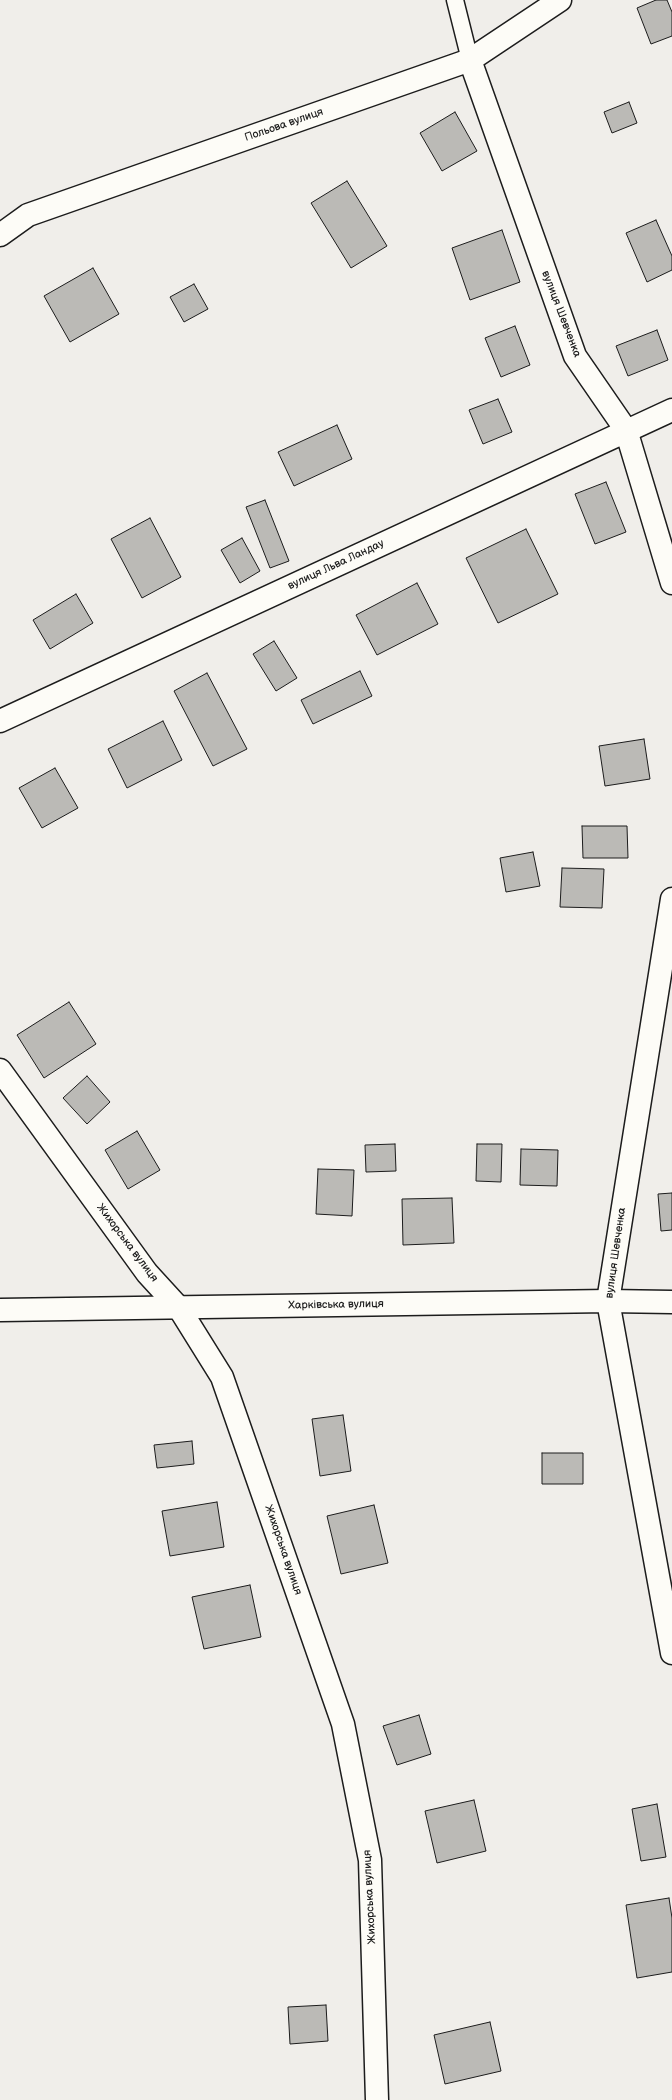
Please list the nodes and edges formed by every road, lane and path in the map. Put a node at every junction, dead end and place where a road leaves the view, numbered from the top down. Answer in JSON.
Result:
{"nodes":[{"id":1,"x":455,"y":0,"type":"edge"},
{"id":2,"x":560,"y":0,"type":"edge"},
{"id":3,"x":470,"y":60,"type":"junction"},
{"id":4,"x":0,"y":235,"type":"edge"},
{"id":5,"x":672,"y":410,"type":"edge"},
{"id":6,"x":626,"y":430,"type":"junction"},
{"id":7,"x":672,"y":584,"type":"edge"},
{"id":8,"x":0,"y":721,"type":"edge"},
{"id":9,"x":672,"y":899,"type":"edge"},
{"id":10,"x":0,"y":1070,"type":"edge"},
{"id":11,"x":608,"y":1301,"type":"junction"},
{"id":12,"x":672,"y":1302,"type":"edge"},
{"id":13,"x":179,"y":1308,"type":"junction"},
{"id":14,"x":0,"y":1310,"type":"edge"},
{"id":15,"x":672,"y":1653,"type":"edge"},
{"id":16,"x":377,"y":2100,"type":"edge"}],
"edges":[{"from":1,"to":3,"type":"lane"},
{"from":2,"to":3,"type":"street","name":"Польова вулиця"},
{"from":3,"to":4,"type":"street","name":"Польова вулиця"},
{"from":3,"to":6,"type":"street","name":"вулиця Шевченка"},
{"from":5,"to":6,"type":"street","name":"вулиця Льва Ландау"},
{"from":6,"to":7,"type":"street","name":"вулиця Шевченка"},
{"from":6,"to":8,"type":"street","name":"вулиця Льва Ландау"},
{"from":9,"to":11,"type":"street","name":"вулиця Шевченка"},
{"from":10,"to":13,"type":"street","name":"Жихорська вулиця"},
{"from":11,"to":12,"type":"street","name":"Харківська вулиця"},
{"from":11,"to":13,"type":"street","name":"Харківська вулиця"},
{"from":11,"to":15,"type":"street","name":"вулиця Шевченка"},
{"from":13,"to":14,"type":"street","name":"Харківська вулиця"},
{"from":13,"to":16,"type":"street","name":"Жихорська вулиця"}]}
